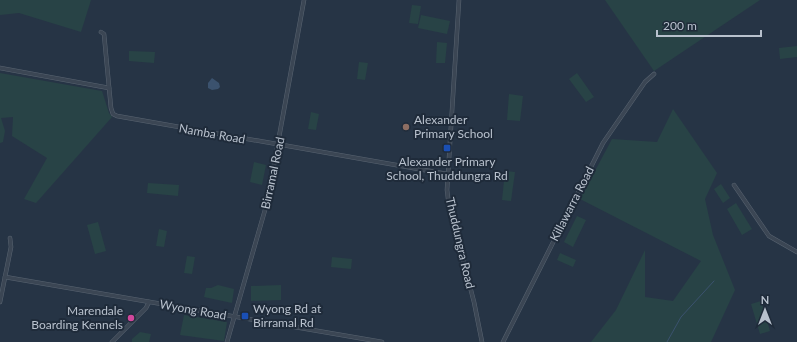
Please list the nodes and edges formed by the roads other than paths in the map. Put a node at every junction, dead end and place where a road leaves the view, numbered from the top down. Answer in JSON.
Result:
{"nodes":[{"id":1,"x":304,"y":0,"type":"edge"},
{"id":2,"x":459,"y":0,"type":"edge"},
{"id":3,"x":101,"y":32,"type":"dead end"},
{"id":4,"x":0,"y":68,"type":"edge"},
{"id":5,"x":654,"y":74,"type":"dead end"},
{"id":6,"x":109,"y":88,"type":"junction"},
{"id":7,"x":279,"y":145,"type":"junction"},
{"id":8,"x":447,"y":174,"type":"junction"},
{"id":9,"x":734,"y":185,"type":"dead end"},
{"id":10,"x":10,"y":238,"type":"dead end"},
{"id":11,"x":797,"y":252,"type":"edge"},
{"id":12,"x":5,"y":277,"type":"junction"},
{"id":13,"x":0,"y":302,"type":"edge"},
{"id":14,"x":149,"y":302,"type":"junction"},
{"id":15,"x":234,"y":317,"type":"junction"},
{"id":16,"x":112,"y":342,"type":"edge"},
{"id":17,"x":227,"y":342,"type":"edge"},
{"id":18,"x":382,"y":342,"type":"edge"},
{"id":19,"x":482,"y":342,"type":"edge"},
{"id":20,"x":503,"y":342,"type":"edge"}],
"edges":[{"from":1,"to":7,"type":"street","name":"Birramal Road"},
{"from":2,"to":8,"type":"street","name":"Thuddungra Road"},
{"from":3,"to":6,"type":"street","name":"Namba Road"},
{"from":4,"to":6,"type":"street"},
{"from":5,"to":20,"type":"street","name":"Killawarra Road"},
{"from":6,"to":7,"type":"street","name":"Namba Road"},
{"from":7,"to":8,"type":"street","name":"Namba Road"},
{"from":7,"to":15,"type":"street","name":"Birramal Road"},
{"from":8,"to":19,"type":"street","name":"Thuddungra Road"},
{"from":9,"to":11,"type":"street"},
{"from":10,"to":12,"type":"street"},
{"from":12,"to":13,"type":"street"},
{"from":12,"to":14,"type":"street","name":"Wyong Road"},
{"from":14,"to":15,"type":"street","name":"Wyong Road"},
{"from":14,"to":16,"type":"street"},
{"from":15,"to":17,"type":"street","name":"Birramal Road"},
{"from":15,"to":18,"type":"street","name":"Wyong Road"}]}
